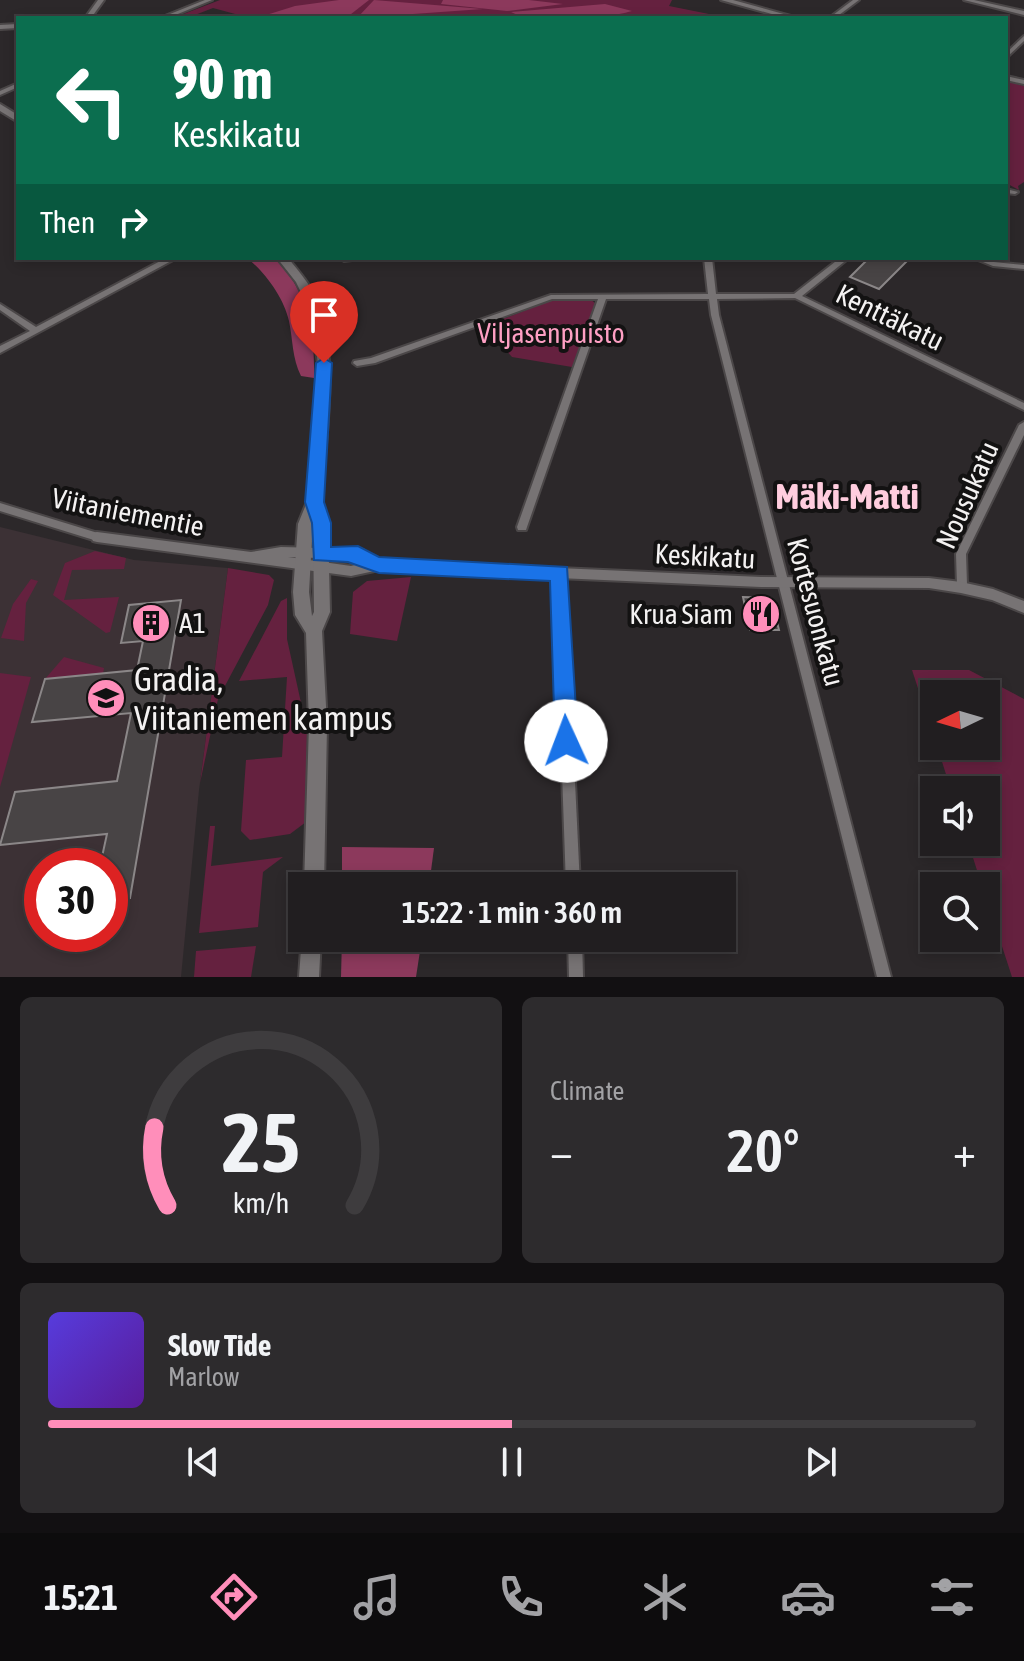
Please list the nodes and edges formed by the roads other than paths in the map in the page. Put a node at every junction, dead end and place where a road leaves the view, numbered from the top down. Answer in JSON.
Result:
{"nodes":[{"id":1,"x":209,"y":0,"type":"edge"},
{"id":2,"x":714,"y":0,"type":"edge"},
{"id":3,"x":725,"y":0,"type":"edge"},
{"id":4,"x":856,"y":0,"type":"edge"},
{"id":5,"x":967,"y":0,"type":"edge"},
{"id":6,"x":1024,"y":13,"type":"edge"},
{"id":7,"x":168,"y":16,"type":"edge"},
{"id":8,"x":773,"y":16,"type":"edge"},
{"id":9,"x":786,"y":16,"type":"edge"},
{"id":10,"x":835,"y":16,"type":"edge"},
{"id":11,"x":1024,"y":38,"type":"edge"},
{"id":12,"x":1008,"y":54,"type":"edge"},
{"id":13,"x":0,"y":93,"type":"edge"},
{"id":14,"x":16,"y":108,"type":"edge"},
{"id":15,"x":169,"y":260,"type":"dead end"},
{"id":16,"x":283,"y":260,"type":"edge"},
{"id":17,"x":708,"y":260,"type":"edge"},
{"id":18,"x":842,"y":260,"type":"edge"},
{"id":19,"x":982,"y":260,"type":"edge"},
{"id":20,"x":1024,"y":267,"type":"edge"},
{"id":21,"x":603,"y":296,"type":"junction"},
{"id":22,"x":713,"y":296,"type":"junction"},
{"id":23,"x":796,"y":296,"type":"junction"},
{"id":24,"x":0,"y":306,"type":"edge"},
{"id":25,"x":35,"y":330,"type":"junction"},
{"id":26,"x":0,"y":350,"type":"edge"},
{"id":27,"x":357,"y":363,"type":"dead end"},
{"id":28,"x":1024,"y":407,"type":"edge"},
{"id":29,"x":1024,"y":425,"type":"edge"},
{"id":30,"x":314,"y":502,"type":"junction"},
{"id":31,"x":0,"y":507,"type":"edge"},
{"id":32,"x":522,"y":527,"type":"dead end"},
{"id":33,"x":97,"y":537,"type":"joint"},
{"id":34,"x":303,"y":560,"type":"junction"},
{"id":35,"x":321,"y":561,"type":"junction"},
{"id":36,"x":560,"y":573,"type":"junction"},
{"id":37,"x":784,"y":583,"type":"junction"},
{"id":38,"x":962,"y":585,"type":"junction"},
{"id":39,"x":1024,"y":607,"type":"edge"},
{"id":40,"x":314,"y":631,"type":"junction"},
{"id":41,"x":314,"y":872,"type":"edge"},
{"id":42,"x":572,"y":872,"type":"edge"},
{"id":43,"x":310,"y":952,"type":"edge"},
{"id":44,"x":575,"y":952,"type":"edge"},
{"id":45,"x":309,"y":977,"type":"edge"},
{"id":46,"x":576,"y":977,"type":"edge"},
{"id":47,"x":884,"y":977,"type":"edge"}],
"edges":[{"from":1,"to":7,"type":"street"},
{"from":2,"to":8,"type":"main road"},
{"from":3,"to":9,"type":"main road"},
{"from":4,"to":10,"type":"street"},
{"from":5,"to":6,"type":"street"},
{"from":11,"to":12,"type":"street"},
{"from":13,"to":14,"type":"main road"},
{"from":15,"to":25,"type":"street"},
{"from":16,"to":30,"type":"main road"},
{"from":17,"to":22,"type":"street","name":"Kortesuonkatu"},
{"from":18,"to":23,"type":"street"},
{"from":19,"to":20,"type":"street"},
{"from":21,"to":22,"type":"street","name":"Kenttäkatu"},
{"from":21,"to":27,"type":"street","name":"Kenttäkatu"},
{"from":21,"to":32,"type":"street"},
{"from":22,"to":23,"type":"street","name":"Kenttäkatu"},
{"from":22,"to":37,"type":"street","name":"Kortesuonkatu"},
{"from":23,"to":28,"type":"street","name":"Kenttäkatu"},
{"from":24,"to":25,"type":"street"},
{"from":25,"to":26,"type":"street"},
{"from":29,"to":38,"type":"street","name":"Nousukatu"},
{"from":30,"to":34,"type":"main road"},
{"from":30,"to":35,"type":"main road"},
{"from":31,"to":33,"type":"street","name":"Viitaniementie"},
{"from":33,"to":34,"type":"street","name":"Viitaniementie"},
{"from":34,"to":35,"type":"street","name":"Keskikatu"},
{"from":34,"to":40,"type":"main road"},
{"from":35,"to":36,"type":"street","name":"Keskikatu"},
{"from":35,"to":40,"type":"main road"},
{"from":36,"to":37,"type":"street","name":"Keskikatu"},
{"from":36,"to":42,"type":"street"},
{"from":37,"to":38,"type":"street","name":"Keskikatu"},
{"from":37,"to":47,"type":"street","name":"Kortesuonkatu"},
{"from":38,"to":39,"type":"street","name":"Keskikatu"},
{"from":40,"to":41,"type":"main road"},
{"from":43,"to":45,"type":"main road"},
{"from":44,"to":46,"type":"street"}]}
